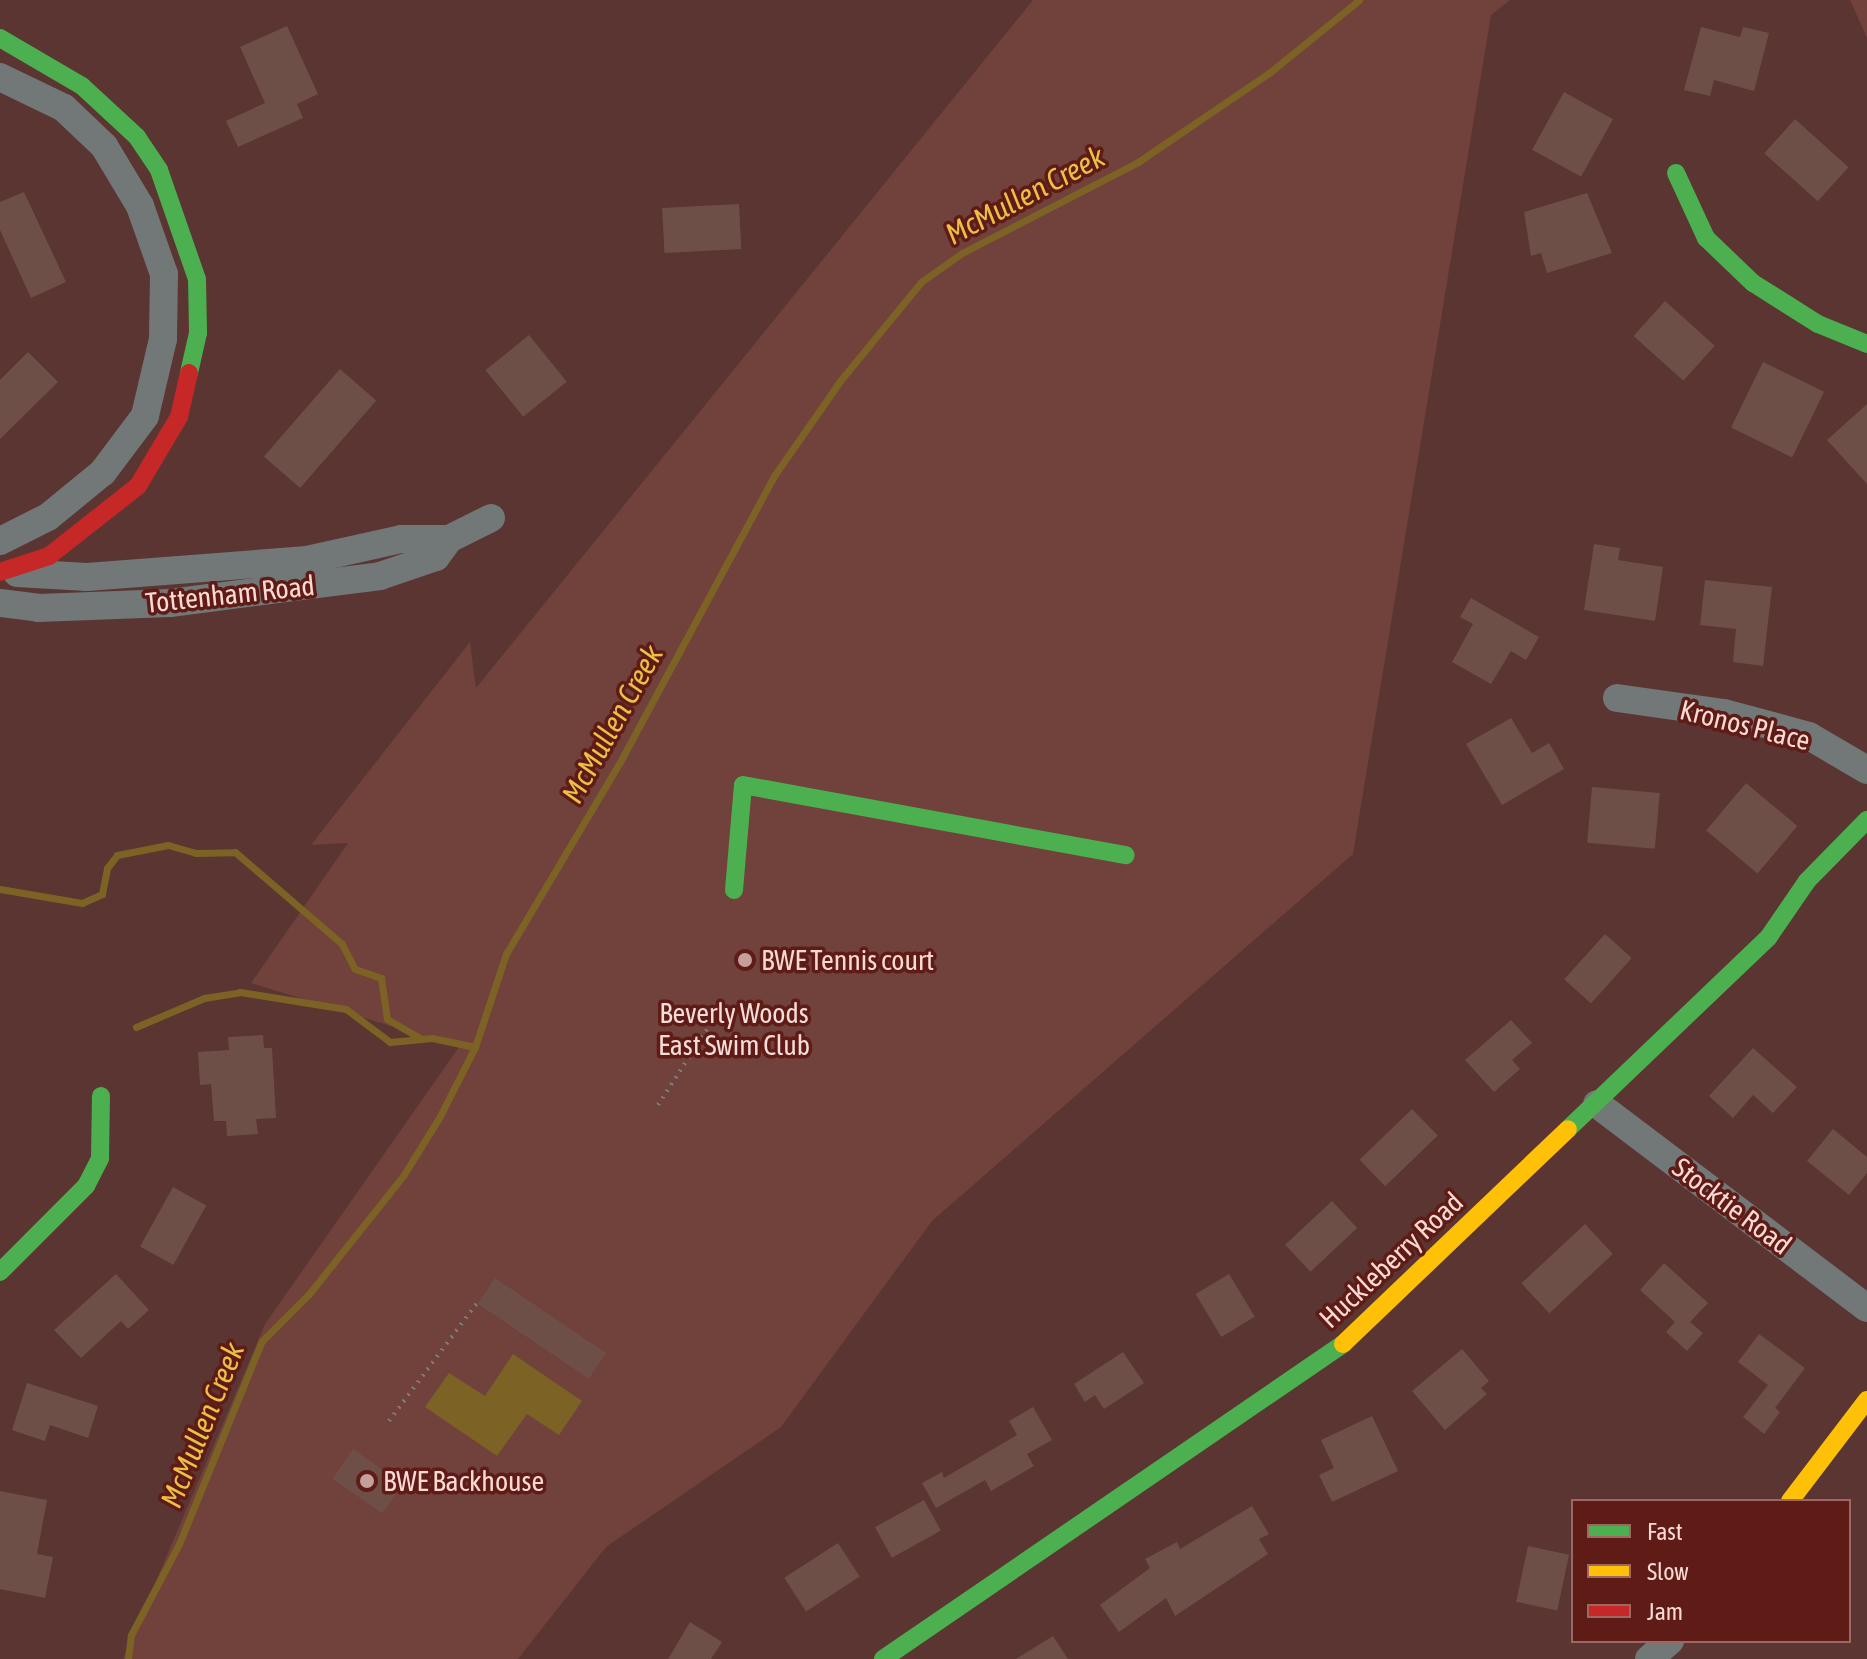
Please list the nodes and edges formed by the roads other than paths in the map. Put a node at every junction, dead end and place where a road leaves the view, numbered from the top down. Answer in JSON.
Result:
{"nodes":[{"id":1,"x":0,"y":38,"type":"edge"},
{"id":2,"x":0,"y":77,"type":"edge"},
{"id":3,"x":1676,"y":173,"type":"dead end"},
{"id":4,"x":1867,"y":344,"type":"edge"},
{"id":5,"x":491,"y":518,"type":"dead end"},
{"id":6,"x":449,"y":539,"type":"junction"},
{"id":7,"x":0,"y":541,"type":"edge"},
{"id":8,"x":0,"y":573,"type":"edge"},
{"id":9,"x":0,"y":603,"type":"edge"},
{"id":10,"x":1617,"y":698,"type":"dead end"},
{"id":11,"x":1867,"y":770,"type":"edge"},
{"id":12,"x":1867,"y":820,"type":"edge"},
{"id":13,"x":1126,"y":855,"type":"dead end"},
{"id":14,"x":734,"y":890,"type":"dead end"},
{"id":15,"x":101,"y":1096,"type":"dead end"},
{"id":16,"x":1597,"y":1104,"type":"junction"},
{"id":17,"x":0,"y":1272,"type":"edge"},
{"id":18,"x":1867,"y":1308,"type":"edge"},
{"id":19,"x":1867,"y":1400,"type":"edge"},
{"id":20,"x":1792,"y":1499,"type":"edge"},
{"id":21,"x":1668,"y":1643,"type":"edge"},
{"id":22,"x":883,"y":1659,"type":"edge"},
{"id":23,"x":1649,"y":1659,"type":"edge"}],
"edges":[{"from":1,"to":8,"type":"street"},
{"from":2,"to":7,"type":"street"},
{"from":3,"to":4,"type":"street"},
{"from":5,"to":6,"type":"street","name":"Tottenham Road"},
{"from":6,"to":8,"type":"street","name":"Tottenham Road"},
{"from":6,"to":9,"type":"street","name":"Tottenham Road"},
{"from":10,"to":11,"type":"street","name":"Kronos Place"},
{"from":12,"to":16,"type":"street","name":"Huckleberry Road"},
{"from":13,"to":14,"type":"street"},
{"from":15,"to":17,"type":"street"},
{"from":16,"to":18,"type":"street","name":"Stocktie Road"},
{"from":16,"to":22,"type":"street","name":"Huckleberry Road"},
{"from":19,"to":20,"type":"street"},
{"from":21,"to":23,"type":"street"}]}
